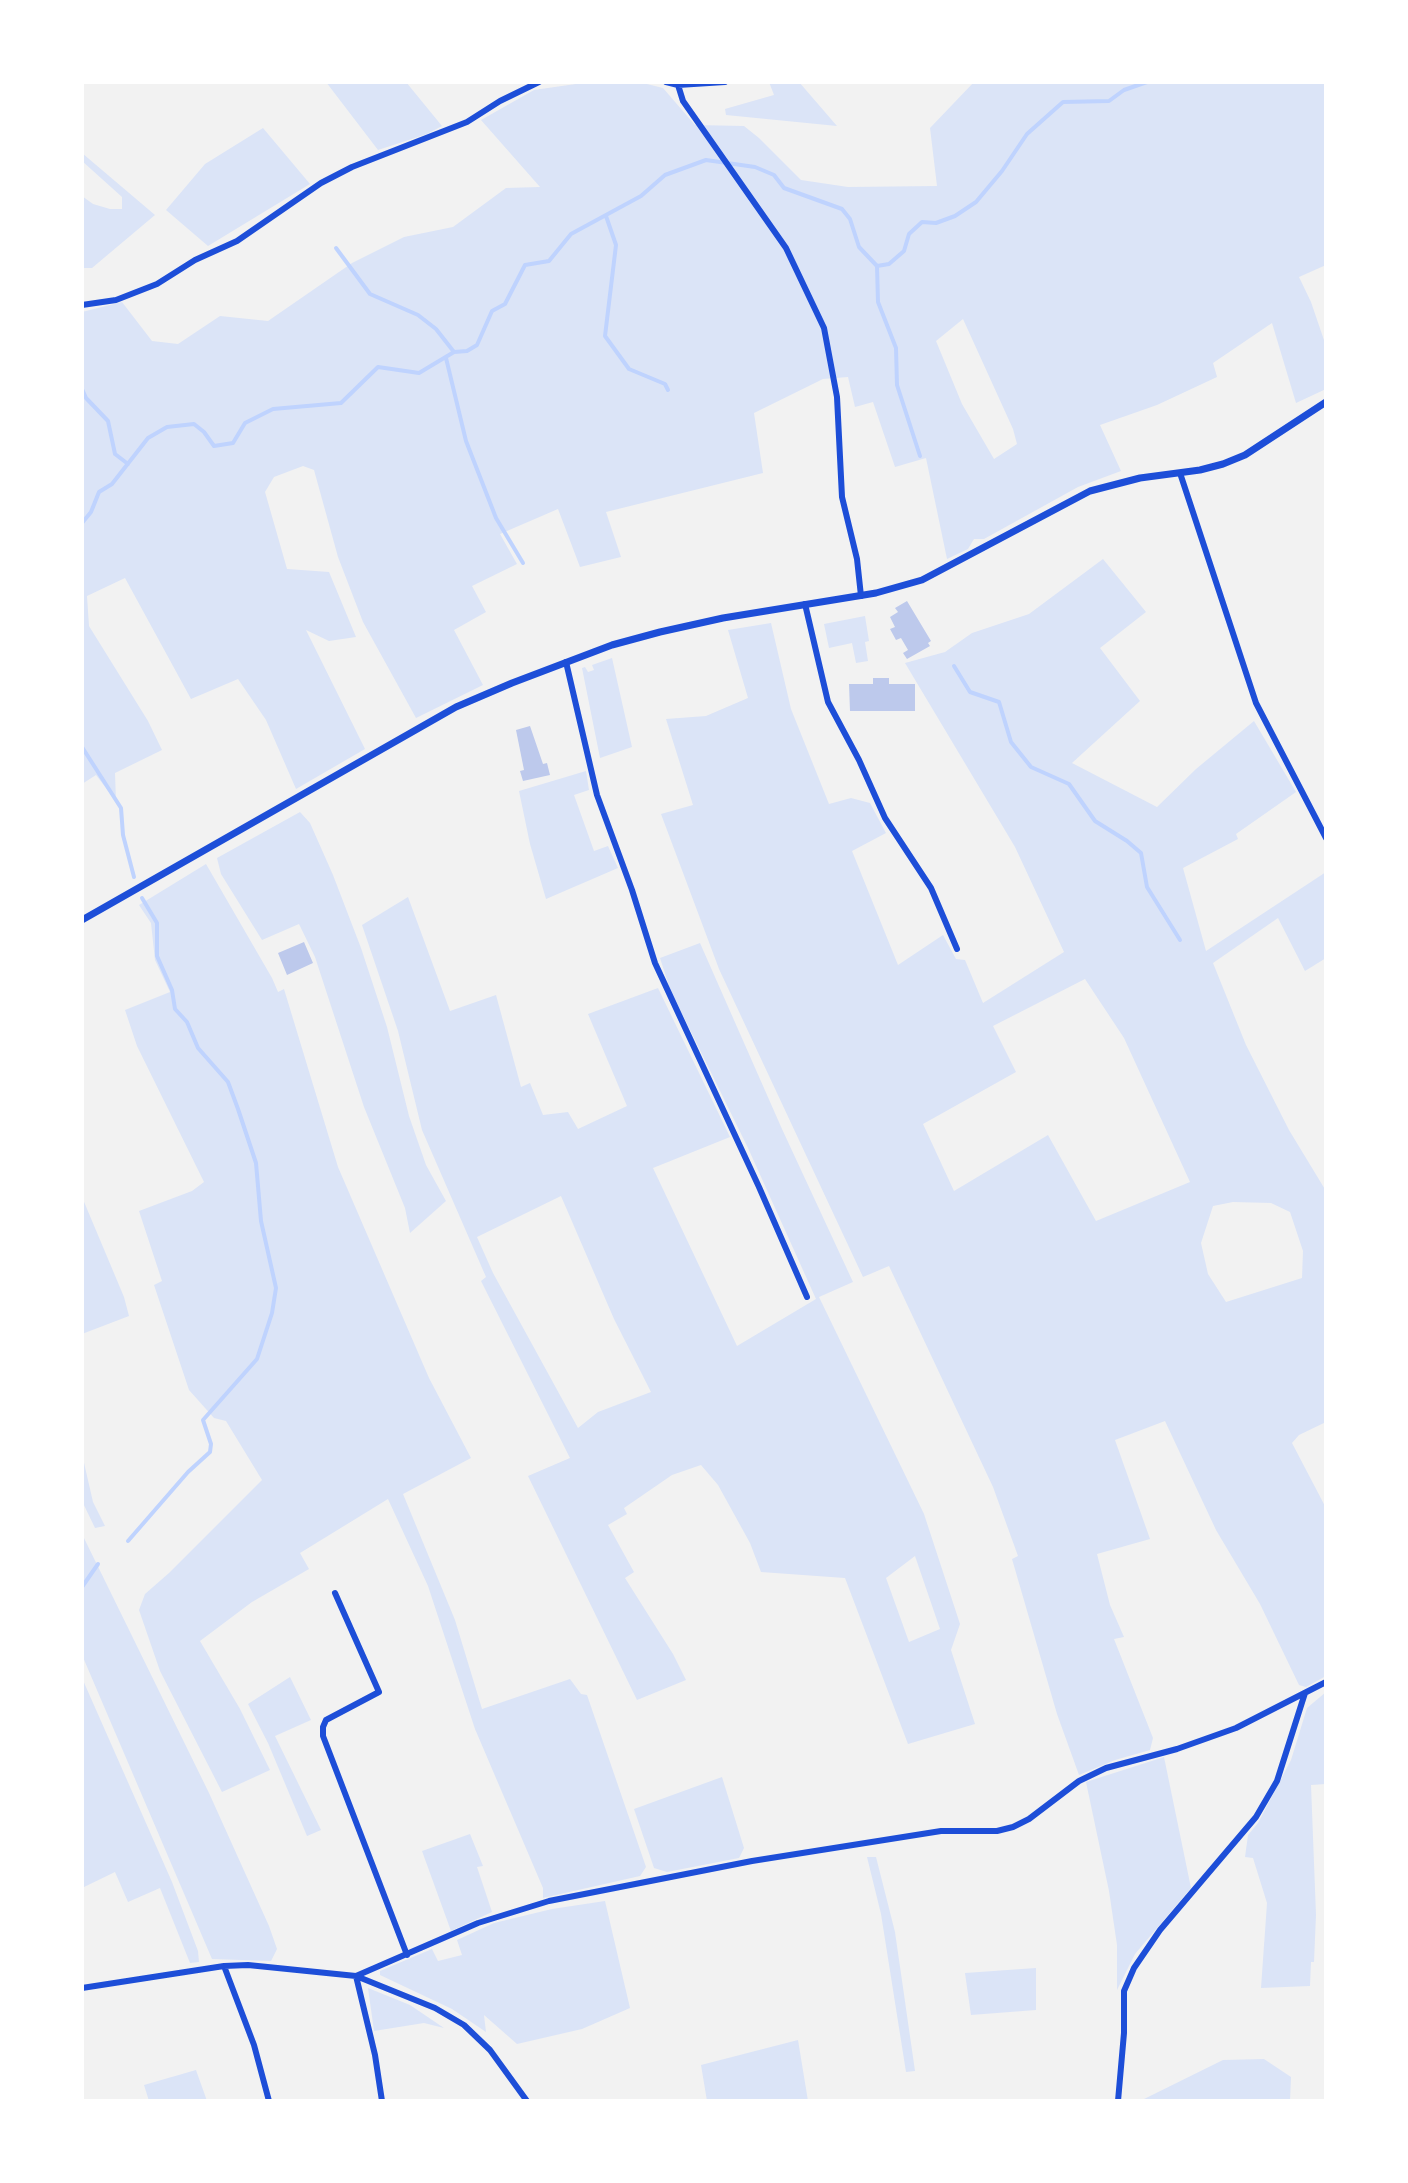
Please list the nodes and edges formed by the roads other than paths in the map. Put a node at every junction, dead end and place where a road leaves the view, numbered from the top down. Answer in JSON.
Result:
{"nodes":[{"id":1,"x":539,"y":82,"type":"edge"},
{"id":2,"x":666,"y":82,"type":"edge"},
{"id":3,"x":725,"y":82,"type":"edge"},
{"id":4,"x":678,"y":85,"type":"junction"},
{"id":5,"x":82,"y":305,"type":"edge"},
{"id":6,"x":1326,"y":402,"type":"edge"},
{"id":7,"x":1180,"y":473,"type":"junction"},
{"id":8,"x":861,"y":596,"type":"junction"},
{"id":9,"x":805,"y":604,"type":"junction"},
{"id":10,"x":566,"y":662,"type":"junction"},
{"id":11,"x":1326,"y":838,"type":"edge"},
{"id":12,"x":82,"y":920,"type":"edge"},
{"id":13,"x":957,"y":949,"type":"dead end"},
{"id":14,"x":807,"y":1297,"type":"dead end"},
{"id":15,"x":335,"y":1593,"type":"dead end"},
{"id":16,"x":1326,"y":1682,"type":"edge"},
{"id":17,"x":1305,"y":1693,"type":"junction"},
{"id":18,"x":407,"y":1955,"type":"junction"},
{"id":19,"x":224,"y":1966,"type":"junction"},
{"id":20,"x":356,"y":1976,"type":"junction"},
{"id":21,"x":82,"y":1988,"type":"edge"},
{"id":22,"x":269,"y":2101,"type":"edge"},
{"id":23,"x":382,"y":2101,"type":"edge"},
{"id":24,"x":527,"y":2101,"type":"edge"},
{"id":25,"x":1118,"y":2101,"type":"edge"}],
"edges":[{"from":1,"to":5,"type":"street"},
{"from":2,"to":4,"type":"street"},
{"from":3,"to":4,"type":"street"},
{"from":4,"to":8,"type":"street"},
{"from":6,"to":7,"type":"street"},
{"from":7,"to":8,"type":"street"},
{"from":7,"to":11,"type":"street"},
{"from":8,"to":9,"type":"street"},
{"from":9,"to":10,"type":"street"},
{"from":9,"to":13,"type":"street"},
{"from":10,"to":12,"type":"street"},
{"from":10,"to":14,"type":"street"},
{"from":15,"to":18,"type":"street"},
{"from":16,"to":17,"type":"street"},
{"from":17,"to":18,"type":"street"},
{"from":17,"to":25,"type":"street"},
{"from":18,"to":20,"type":"street"},
{"from":19,"to":20,"type":"street"},
{"from":19,"to":21,"type":"street"},
{"from":19,"to":22,"type":"street"},
{"from":20,"to":23,"type":"street"},
{"from":20,"to":24,"type":"street"}]}
